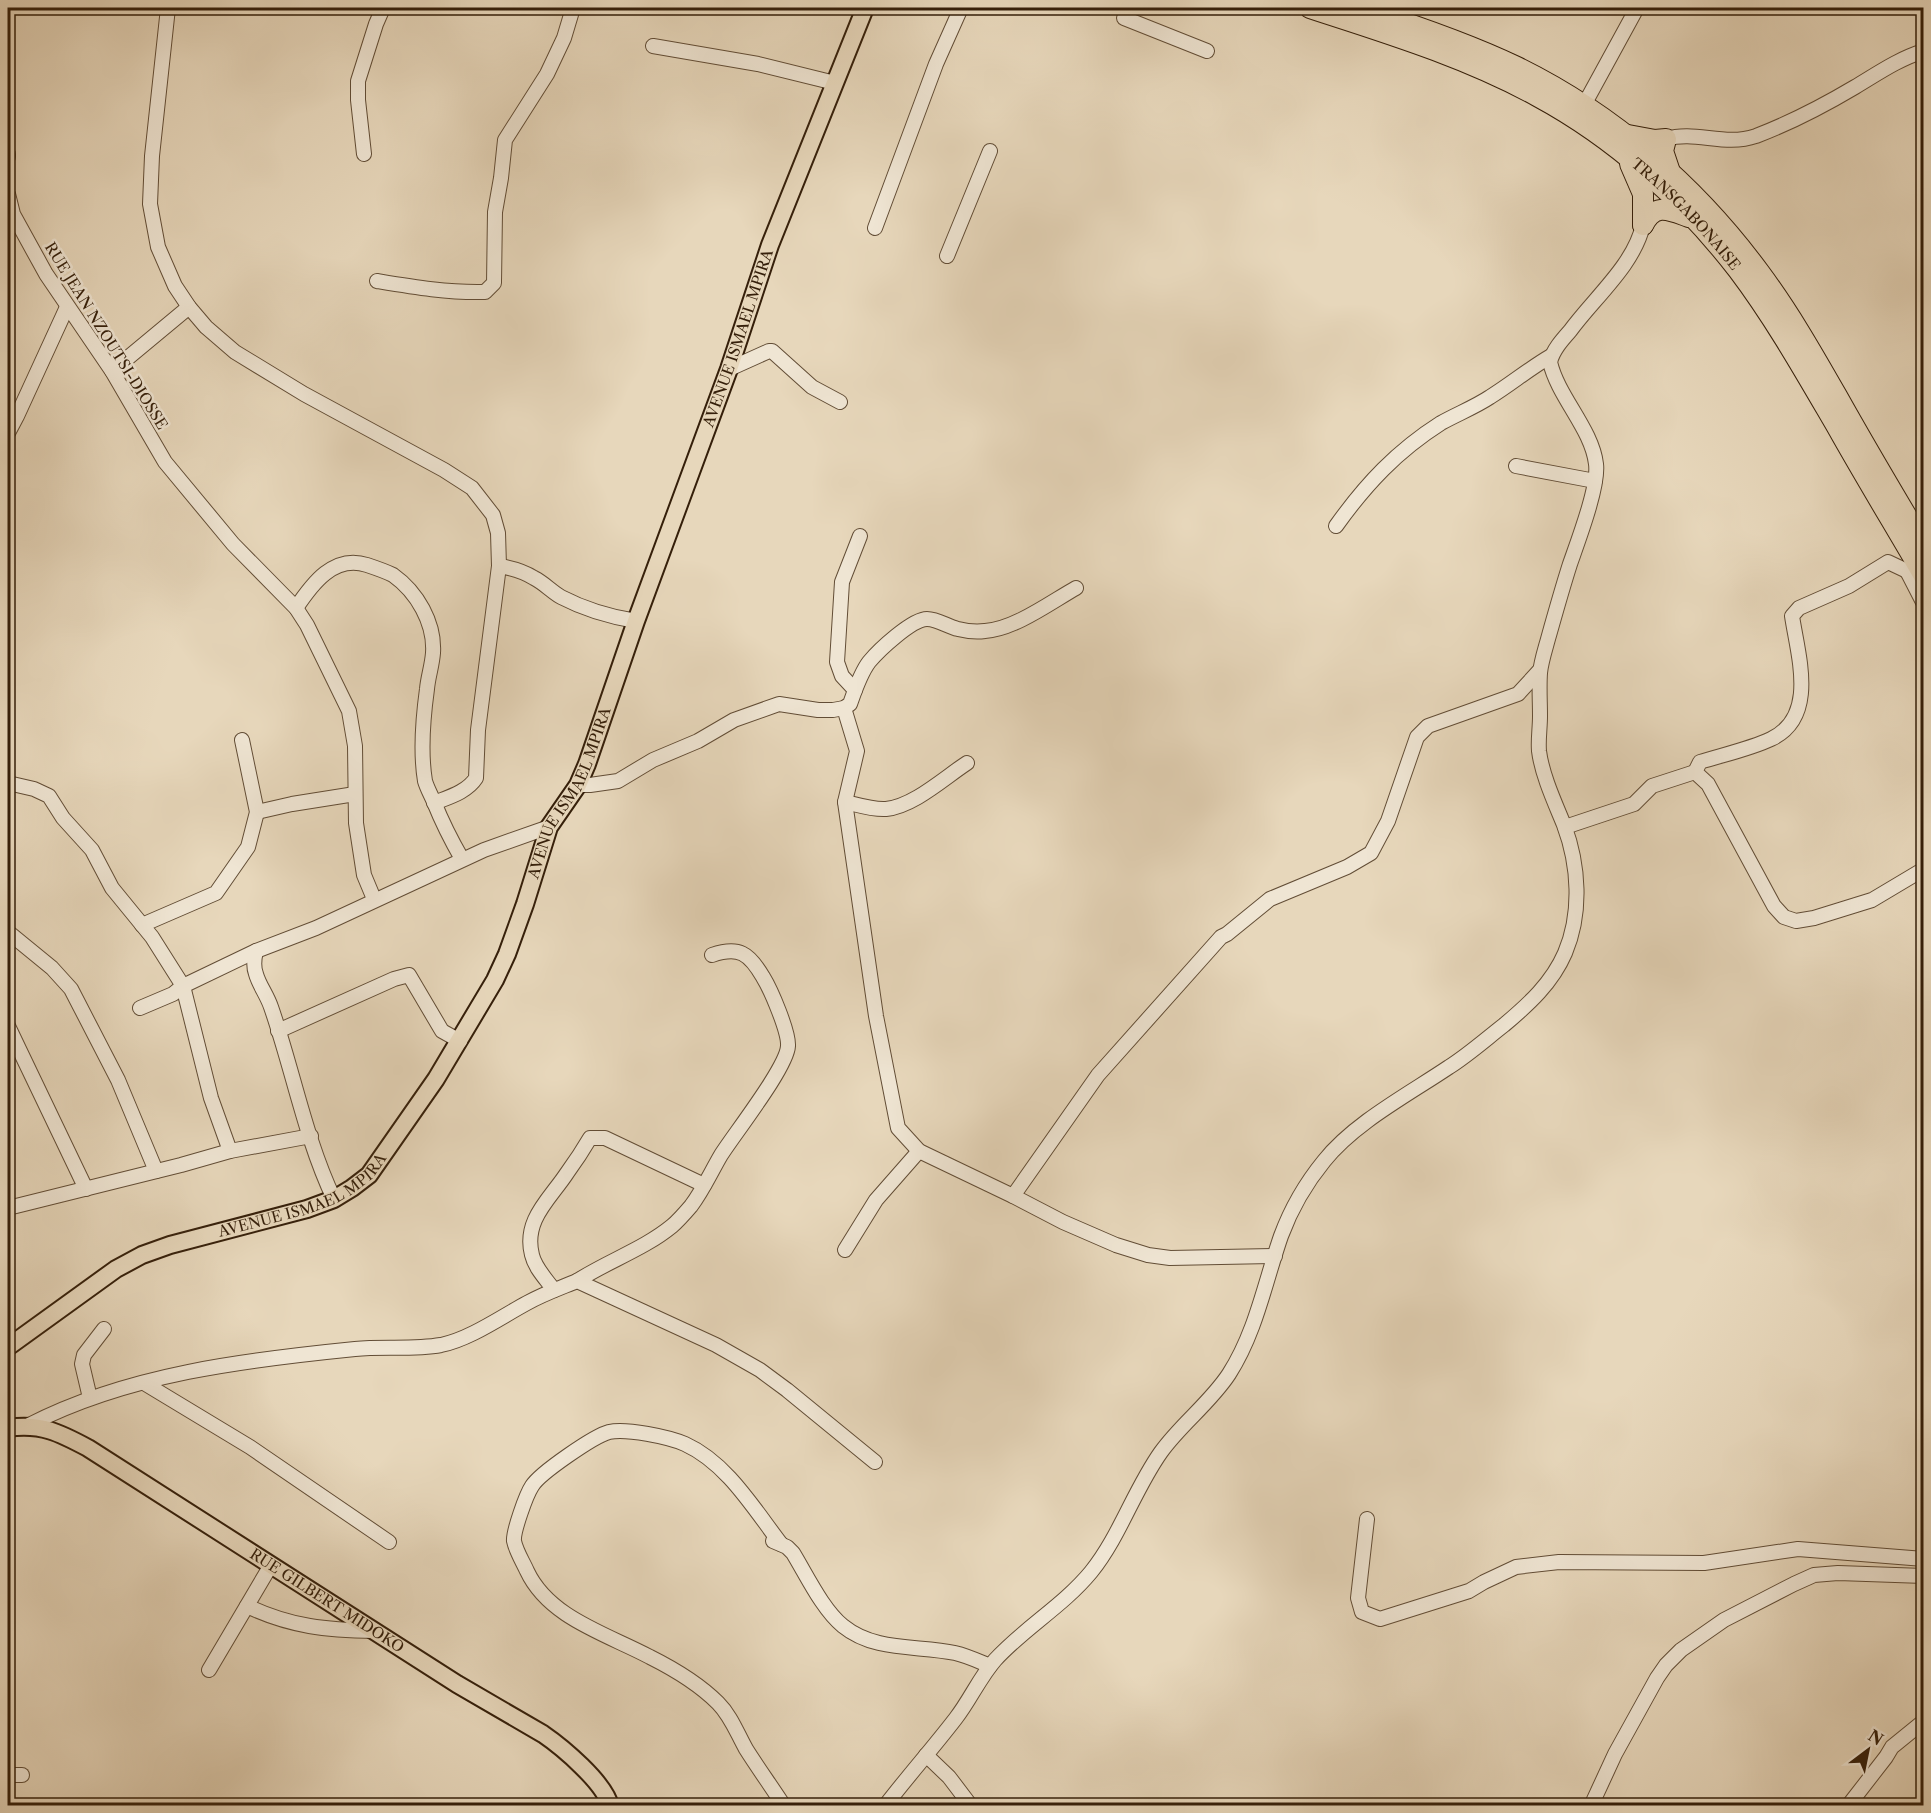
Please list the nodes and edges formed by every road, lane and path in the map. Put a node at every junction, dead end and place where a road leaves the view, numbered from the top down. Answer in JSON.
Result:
{"nodes":[{"id":1,"x":168,"y":8,"type":"edge"},
{"id":2,"x":383,"y":8,"type":"edge"},
{"id":3,"x":573,"y":8,"type":"edge"},
{"id":4,"x":865,"y":8,"type":"edge"},
{"id":5,"x":961,"y":8,"type":"edge"},
{"id":6,"x":1310,"y":8,"type":"edge"},
{"id":7,"x":1361,"y":8,"type":"edge"},
{"id":8,"x":1637,"y":8,"type":"edge"},
{"id":9,"x":1387,"y":13,"type":"edge"},
{"id":10,"x":1124,"y":18,"type":"dead end"},
{"id":11,"x":653,"y":46,"type":"dead end"},
{"id":12,"x":1207,"y":51,"type":"dead end"},
{"id":13,"x":1923,"y":51,"type":"edge"},
{"id":14,"x":835,"y":82,"type":"junction"},
{"id":15,"x":1584,"y":105,"type":"junction"},
{"id":16,"x":1626,"y":135,"type":"junction"},
{"id":17,"x":1666,"y":139,"type":"junction"},
{"id":18,"x":990,"y":151,"type":"dead end"},
{"id":19,"x":364,"y":154,"type":"dead end"},
{"id":20,"x":1627,"y":156,"type":"junction"},
{"id":21,"x":1670,"y":172,"type":"junction"},
{"id":22,"x":8,"y":194,"type":"edge"},
{"id":23,"x":1696,"y":221,"type":"junction"},
{"id":24,"x":1643,"y":225,"type":"junction"},
{"id":25,"x":875,"y":228,"type":"dead end"},
{"id":26,"x":947,"y":256,"type":"dead end"},
{"id":27,"x":377,"y":281,"type":"dead end"},
{"id":28,"x":67,"y":307,"type":"junction"},
{"id":29,"x":189,"y":307,"type":"junction"},
{"id":30,"x":1551,"y":356,"type":"junction"},
{"id":31,"x":729,"y":369,"type":"junction"},
{"id":32,"x":112,"y":371,"type":"junction"},
{"id":33,"x":840,"y":402,"type":"dead end"},
{"id":34,"x":8,"y":433,"type":"edge"},
{"id":35,"x":1516,"y":466,"type":"dead end"},
{"id":36,"x":1595,"y":481,"type":"junction"},
{"id":37,"x":1336,"y":526,"type":"dead end"},
{"id":38,"x":860,"y":536,"type":"dead end"},
{"id":39,"x":1923,"y":544,"type":"edge"},
{"id":40,"x":499,"y":566,"type":"junction"},
{"id":41,"x":1918,"y":574,"type":"edge"},
{"id":42,"x":1076,"y":588,"type":"dead end"},
{"id":43,"x":1923,"y":604,"type":"edge"},
{"id":44,"x":296,"y":608,"type":"junction"},
{"id":45,"x":636,"y":621,"type":"junction"},
{"id":46,"x":1540,"y":670,"type":"junction"},
{"id":47,"x":855,"y":690,"type":"junction"},
{"id":48,"x":844,"y":708,"type":"junction"},
{"id":49,"x":242,"y":740,"type":"dead end"},
{"id":50,"x":967,"y":763,"type":"dead end"},
{"id":51,"x":1695,"y":772,"type":"junction"},
{"id":52,"x":8,"y":783,"type":"edge"},
{"id":53,"x":578,"y":785,"type":"junction"},
{"id":54,"x":355,"y":794,"type":"junction"},
{"id":55,"x":845,"y":802,"type":"junction"},
{"id":56,"x":434,"y":803,"type":"junction"},
{"id":57,"x":256,"y":812,"type":"junction"},
{"id":58,"x":549,"y":827,"type":"junction"},
{"id":59,"x":1565,"y":827,"type":"junction"},
{"id":60,"x":462,"y":859,"type":"junction"},
{"id":61,"x":1923,"y":869,"type":"edge"},
{"id":62,"x":374,"y":899,"type":"junction"},
{"id":63,"x":142,"y":925,"type":"junction"},
{"id":64,"x":8,"y":932,"type":"edge"},
{"id":65,"x":256,"y":951,"type":"junction"},
{"id":66,"x":712,"y":955,"type":"dead end"},
{"id":67,"x":183,"y":986,"type":"junction"},
{"id":68,"x":140,"y":1008,"type":"dead end"},
{"id":69,"x":8,"y":1026,"type":"edge"},
{"id":70,"x":278,"y":1031,"type":"junction"},
{"id":71,"x":460,"y":1041,"type":"junction"},
{"id":72,"x":311,"y":1137,"type":"junction"},
{"id":73,"x":230,"y":1151,"type":"junction"},
{"id":74,"x":919,"y":1151,"type":"junction"},
{"id":75,"x":156,"y":1172,"type":"junction"},
{"id":76,"x":704,"y":1185,"type":"junction"},
{"id":77,"x":86,"y":1189,"type":"junction"},
{"id":78,"x":1013,"y":1196,"type":"junction"},
{"id":79,"x":333,"y":1198,"type":"junction"},
{"id":80,"x":8,"y":1208,"type":"edge"},
{"id":81,"x":845,"y":1250,"type":"dead end"},
{"id":82,"x":1275,"y":1256,"type":"junction"},
{"id":83,"x":577,"y":1281,"type":"junction"},
{"id":84,"x":554,"y":1290,"type":"junction"},
{"id":85,"x":104,"y":1329,"type":"dead end"},
{"id":86,"x":8,"y":1347,"type":"edge"},
{"id":87,"x":144,"y":1383,"type":"junction"},
{"id":88,"x":90,"y":1398,"type":"junction"},
{"id":89,"x":29,"y":1425,"type":"junction"},
{"id":90,"x":8,"y":1428,"type":"edge"},
{"id":91,"x":875,"y":1462,"type":"dead end"},
{"id":92,"x":1367,"y":1520,"type":"dead end"},
{"id":93,"x":389,"y":1542,"type":"dead end"},
{"id":94,"x":1923,"y":1559,"type":"edge"},
{"id":95,"x":272,"y":1565,"type":"junction"},
{"id":96,"x":1923,"y":1576,"type":"edge"},
{"id":97,"x":247,"y":1606,"type":"junction"},
{"id":98,"x":375,"y":1631,"type":"junction"},
{"id":99,"x":990,"y":1666,"type":"junction"},
{"id":100,"x":209,"y":1670,"type":"dead end"},
{"id":101,"x":1923,"y":1721,"type":"edge"},
{"id":102,"x":926,"y":1755,"type":"junction"},
{"id":103,"x":8,"y":1775,"type":"edge"},
{"id":104,"x":22,"y":1775,"type":"dead end"},
{"id":105,"x":611,"y":1803,"type":"edge"},
{"id":106,"x":1851,"y":1804,"type":"edge"},
{"id":107,"x":784,"y":1806,"type":"edge"},
{"id":108,"x":885,"y":1806,"type":"edge"},
{"id":109,"x":970,"y":1806,"type":"edge"},
{"id":110,"x":1591,"y":1806,"type":"edge"}],
"edges":[{"from":1,"to":29,"type":"street"},
{"from":2,"to":19,"type":"street"},
{"from":3,"to":27,"type":"street"},
{"from":4,"to":14,"type":"main road","name":"AVENUE ISMAEL MPIRA"},
{"from":5,"to":25,"type":"street"},
{"from":6,"to":20,"type":"highway","name":"TRANSGABONAISE"},
{"from":7,"to":9,"type":"highway"},
{"from":8,"to":15,"type":"street"},
{"from":9,"to":15,"type":"highway"},
{"from":10,"to":12,"type":"street"},
{"from":11,"to":14,"type":"street"},
{"from":13,"to":17,"type":"street"},
{"from":14,"to":31,"type":"main road","name":"AVENUE ISMAEL MPIRA"},
{"from":15,"to":16,"type":"highway"},
{"from":16,"to":17,"type":"highway"},
{"from":16,"to":21,"type":"highway","name":"TRANSGABONAISE"},
{"from":17,"to":21,"type":"highway"},
{"from":18,"to":26,"type":"street"},
{"from":20,"to":23,"type":"highway","name":"TRANSGABONAISE"},
{"from":20,"to":24,"type":"highway"},
{"from":21,"to":39,"type":"highway","name":"TRANSGABONAISE"},
{"from":22,"to":28,"type":"street","name":"RUE JEAN NZOUTSI-DIOSSE"},
{"from":23,"to":24,"type":"highway"},
{"from":23,"to":41,"type":"highway","name":"TRANSGABONAISE"},
{"from":24,"to":30,"type":"street"},
{"from":28,"to":32,"type":"street","name":"RUE JEAN NZOUTSI-DIOSSE"},
{"from":28,"to":34,"type":"street"},
{"from":29,"to":32,"type":"street"},
{"from":29,"to":40,"type":"street"},
{"from":30,"to":36,"type":"street"},
{"from":30,"to":37,"type":"street"},
{"from":31,"to":33,"type":"street"},
{"from":31,"to":45,"type":"main road","name":"AVENUE ISMAEL MPIRA"},
{"from":32,"to":44,"type":"street","name":"RUE JEAN NZOUTSI-DIOSSE"},
{"from":35,"to":36,"type":"street"},
{"from":36,"to":46,"type":"street"},
{"from":38,"to":47,"type":"street"},
{"from":40,"to":45,"type":"street"},
{"from":40,"to":56,"type":"street"},
{"from":41,"to":43,"type":"street"},
{"from":41,"to":51,"type":"street"},
{"from":42,"to":47,"type":"street"},
{"from":44,"to":54,"type":"street","name":"RUE JEAN NZOUTSI-DIOSSE"},
{"from":44,"to":56,"type":"street"},
{"from":45,"to":53,"type":"main road","name":"AVENUE ISMAEL MPIRA"},
{"from":46,"to":59,"type":"street"},
{"from":46,"to":78,"type":"street"},
{"from":47,"to":48,"type":"street"},
{"from":48,"to":53,"type":"street"},
{"from":48,"to":55,"type":"street"},
{"from":49,"to":57,"type":"street"},
{"from":50,"to":55,"type":"street"},
{"from":51,"to":59,"type":"street"},
{"from":51,"to":61,"type":"street"},
{"from":52,"to":63,"type":"street"},
{"from":53,"to":58,"type":"main road","name":"AVENUE ISMAEL MPIRA"},
{"from":54,"to":57,"type":"street"},
{"from":54,"to":62,"type":"street","name":"RUE JEAN NZOUTSI-DIOSSE"},
{"from":55,"to":74,"type":"street"},
{"from":56,"to":60,"type":"street"},
{"from":57,"to":63,"type":"street"},
{"from":58,"to":60,"type":"street"},
{"from":58,"to":71,"type":"main road","name":"AVENUE ISMAEL MPIRA"},
{"from":59,"to":82,"type":"street"},
{"from":60,"to":62,"type":"street"},
{"from":62,"to":65,"type":"street"},
{"from":63,"to":67,"type":"street"},
{"from":64,"to":75,"type":"street"},
{"from":65,"to":67,"type":"street"},
{"from":65,"to":70,"type":"street"},
{"from":66,"to":76,"type":"street"},
{"from":67,"to":68,"type":"street"},
{"from":67,"to":73,"type":"street"},
{"from":69,"to":77,"type":"street"},
{"from":70,"to":71,"type":"street"},
{"from":70,"to":72,"type":"street"},
{"from":71,"to":79,"type":"main road","name":"AVENUE ISMAEL MPIRA"},
{"from":72,"to":73,"type":"street"},
{"from":72,"to":79,"type":"street"},
{"from":73,"to":75,"type":"street"},
{"from":74,"to":78,"type":"street"},
{"from":74,"to":81,"type":"street"},
{"from":75,"to":77,"type":"street"},
{"from":76,"to":83,"type":"street"},
{"from":76,"to":84,"type":"street"},
{"from":77,"to":80,"type":"street"},
{"from":78,"to":82,"type":"street"},
{"from":79,"to":86,"type":"main road","name":"AVENUE ISMAEL MPIRA"},
{"from":82,"to":99,"type":"street"},
{"from":83,"to":84,"type":"street"},
{"from":83,"to":91,"type":"street"},
{"from":84,"to":87,"type":"street"},
{"from":85,"to":88,"type":"street"},
{"from":87,"to":88,"type":"street"},
{"from":87,"to":93,"type":"street"},
{"from":88,"to":89,"type":"street"},
{"from":89,"to":90,"type":"main road"},
{"from":89,"to":95,"type":"main road","name":"RUE GILBERT MIDOKO"},
{"from":92,"to":94,"type":"street"},
{"from":95,"to":97,"type":"street"},
{"from":95,"to":98,"type":"main road","name":"RUE GILBERT MIDOKO"},
{"from":96,"to":110,"type":"street"},
{"from":97,"to":98,"type":"street"},
{"from":97,"to":100,"type":"street"},
{"from":98,"to":105,"type":"main road","name":"RUE GILBERT MIDOKO"},
{"from":99,"to":102,"type":"street"},
{"from":99,"to":107,"type":"street"},
{"from":101,"to":106,"type":"street"},
{"from":102,"to":108,"type":"street"},
{"from":102,"to":109,"type":"street"},
{"from":103,"to":104,"type":"street"}]}
